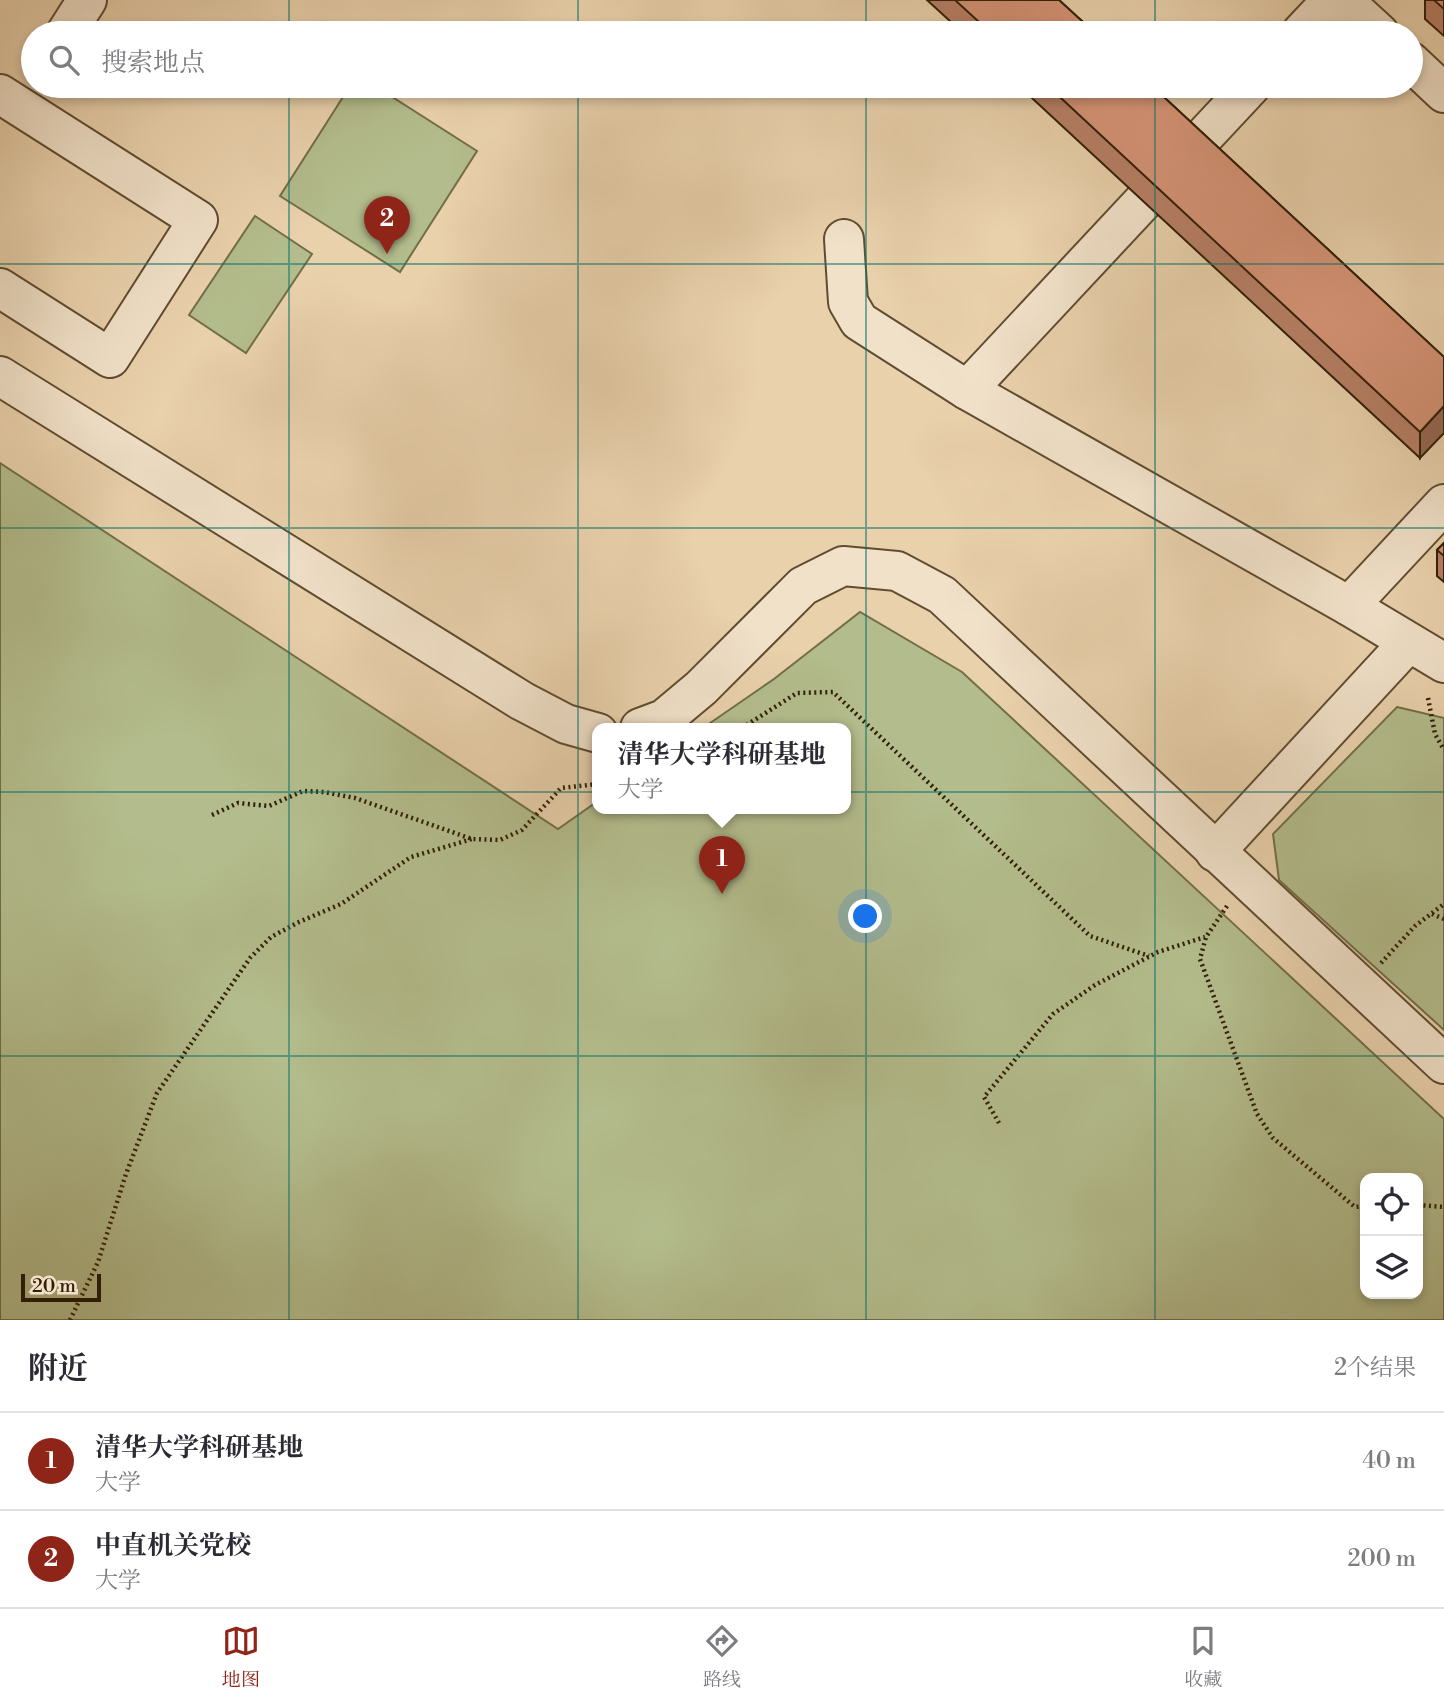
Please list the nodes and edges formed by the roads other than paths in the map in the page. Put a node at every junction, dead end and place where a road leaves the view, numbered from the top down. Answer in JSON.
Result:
{"nodes":[{"id":1,"x":87,"y":0,"type":"edge"},
{"id":2,"x":1332,"y":0,"type":"edge"},
{"id":3,"x":1343,"y":0,"type":"edge"},
{"id":4,"x":74,"y":21,"type":"edge"},
{"id":5,"x":1312,"y":21,"type":"edge"},
{"id":6,"x":1366,"y":21,"type":"edge"},
{"id":7,"x":1423,"y":73,"type":"edge"},
{"id":8,"x":1444,"y":93,"type":"edge"},
{"id":9,"x":22,"y":98,"type":"edge"},
{"id":10,"x":1240,"y":98,"type":"edge"},
{"id":11,"x":844,"y":239,"type":"dead end"},
{"id":12,"x":0,"y":288,"type":"edge"},
{"id":13,"x":0,"y":376,"type":"edge"},
{"id":14,"x":967,"y":390,"type":"junction"},
{"id":15,"x":1444,"y":503,"type":"edge"},
{"id":16,"x":1349,"y":606,"type":"junction"},
{"id":17,"x":1408,"y":643,"type":"junction"},
{"id":18,"x":1444,"y":663,"type":"edge"},
{"id":19,"x":653,"y":723,"type":"edge"},
{"id":20,"x":592,"y":731,"type":"edge"},
{"id":21,"x":1215,"y":852,"type":"junction"},
{"id":22,"x":1444,"y":1064,"type":"edge"}],
"edges":[{"from":1,"to":4,"type":"street"},
{"from":2,"to":5,"type":"street"},
{"from":3,"to":6,"type":"street"},
{"from":7,"to":8,"type":"street"},
{"from":9,"to":12,"type":"street"},
{"from":10,"to":14,"type":"street"},
{"from":11,"to":14,"type":"street"},
{"from":13,"to":20,"type":"street"},
{"from":14,"to":16,"type":"street"},
{"from":15,"to":16,"type":"street"},
{"from":16,"to":17,"type":"street"},
{"from":17,"to":18,"type":"street"},
{"from":17,"to":21,"type":"street"},
{"from":19,"to":21,"type":"street"},
{"from":21,"to":22,"type":"street"}]}
